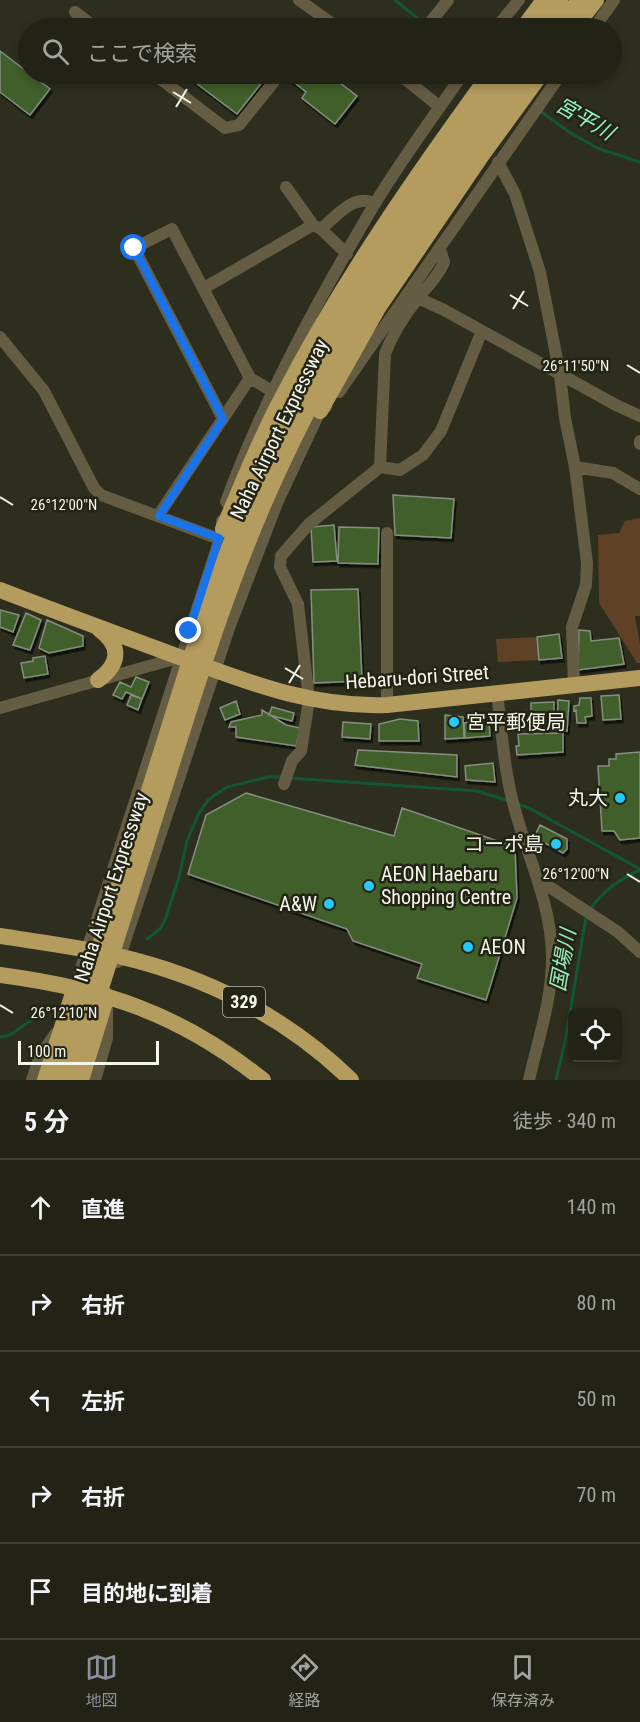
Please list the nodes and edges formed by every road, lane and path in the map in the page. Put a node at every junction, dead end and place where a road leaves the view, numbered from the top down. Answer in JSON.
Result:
{"nodes":[{"id":1,"x":299,"y":0,"type":"edge"},
{"id":2,"x":448,"y":0,"type":"edge"},
{"id":3,"x":519,"y":0,"type":"edge"},
{"id":4,"x":544,"y":0,"type":"edge"},
{"id":5,"x":561,"y":0,"type":"edge"},
{"id":6,"x":579,"y":0,"type":"edge"},
{"id":7,"x":596,"y":0,"type":"edge"},
{"id":8,"x":614,"y":0,"type":"edge"},
{"id":9,"x":75,"y":12,"type":"dead end"},
{"id":10,"x":323,"y":17,"type":"edge"},
{"id":11,"x":81,"y":18,"type":"edge"},
{"id":12,"x":434,"y":18,"type":"edge"},
{"id":13,"x":504,"y":18,"type":"edge"},
{"id":14,"x":530,"y":18,"type":"edge"},
{"id":15,"x":547,"y":18,"type":"edge"},
{"id":16,"x":565,"y":18,"type":"edge"},
{"id":17,"x":582,"y":18,"type":"edge"},
{"id":18,"x":601,"y":18,"type":"edge"},
{"id":19,"x":167,"y":84,"type":"edge"},
{"id":20,"x":272,"y":84,"type":"edge"},
{"id":21,"x":411,"y":84,"type":"edge"},
{"id":22,"x":456,"y":84,"type":"edge"},
{"id":23,"x":483,"y":84,"type":"edge"},
{"id":24,"x":499,"y":84,"type":"edge"},
{"id":25,"x":517,"y":84,"type":"edge"},
{"id":26,"x":534,"y":84,"type":"edge"},
{"id":27,"x":553,"y":84,"type":"edge"},
{"id":28,"x":440,"y":107,"type":"junction"},
{"id":29,"x":498,"y":162,"type":"junction"},
{"id":30,"x":286,"y":187,"type":"dead end"},
{"id":31,"x":375,"y":204,"type":"junction"},
{"id":32,"x":317,"y":227,"type":"junction"},
{"id":33,"x":438,"y":250,"type":"junction"},
{"id":34,"x":347,"y":254,"type":"junction"},
{"id":35,"x":204,"y":288,"type":"junction"},
{"id":36,"x":418,"y":298,"type":"junction"},
{"id":37,"x":482,"y":331,"type":"junction"},
{"id":38,"x":0,"y":337,"type":"edge"},
{"id":39,"x":560,"y":375,"type":"junction"},
{"id":40,"x":250,"y":378,"type":"junction"},
{"id":41,"x":272,"y":391,"type":"junction"},
{"id":42,"x":320,"y":411,"type":"junction"},
{"id":43,"x":640,"y":416,"type":"edge"},
{"id":44,"x":223,"y":419,"type":"junction"},
{"id":45,"x":380,"y":466,"type":"junction"},
{"id":46,"x":575,"y":467,"type":"junction"},
{"id":47,"x":640,"y":489,"type":"edge"},
{"id":48,"x":159,"y":516,"type":"junction"},
{"id":49,"x":387,"y":533,"type":"dead end"},
{"id":50,"x":221,"y":534,"type":"junction"},
{"id":51,"x":0,"y":590,"type":"edge"},
{"id":52,"x":94,"y":626,"type":"junction"},
{"id":53,"x":181,"y":657,"type":"junction"},
{"id":54,"x":214,"y":669,"type":"junction"},
{"id":55,"x":640,"y":678,"type":"edge"},
{"id":56,"x":98,"y":680,"type":"junction"},
{"id":57,"x":574,"y":686,"type":"junction"},
{"id":58,"x":497,"y":693,"type":"junction"},
{"id":59,"x":309,"y":700,"type":"junction"},
{"id":60,"x":387,"y":705,"type":"junction"},
{"id":61,"x":0,"y":708,"type":"edge"},
{"id":62,"x":285,"y":782,"type":"dead end"},
{"id":63,"x":540,"y":887,"type":"junction"},
{"id":64,"x":0,"y":936,"type":"edge"},
{"id":65,"x":86,"y":950,"type":"junction"},
{"id":66,"x":640,"y":952,"type":"edge"},
{"id":67,"x":120,"y":956,"type":"junction"},
{"id":68,"x":0,"y":975,"type":"edge"},
{"id":69,"x":73,"y":994,"type":"junction"},
{"id":70,"x":107,"y":996,"type":"junction"},
{"id":71,"x":32,"y":1080,"type":"edge"},
{"id":72,"x":45,"y":1080,"type":"edge"},
{"id":73,"x":57,"y":1080,"type":"edge"},
{"id":74,"x":72,"y":1080,"type":"edge"},
{"id":75,"x":81,"y":1080,"type":"edge"},
{"id":76,"x":95,"y":1080,"type":"edge"},
{"id":77,"x":263,"y":1080,"type":"edge"},
{"id":78,"x":351,"y":1080,"type":"edge"},
{"id":79,"x":529,"y":1080,"type":"edge"}],
"edges":[{"from":1,"to":10,"type":"street"},
{"from":2,"to":12,"type":"street"},
{"from":3,"to":13,"type":"street"},
{"from":4,"to":14,"type":"highway"},
{"from":5,"to":15,"type":"highway"},
{"from":6,"to":16,"type":"highway"},
{"from":7,"to":17,"type":"highway"},
{"from":8,"to":18,"type":"street"},
{"from":9,"to":11,"type":"street"},
{"from":19,"to":20,"type":"street"},
{"from":21,"to":28,"type":"street"},
{"from":22,"to":28,"type":"street"},
{"from":23,"to":50,"type":"highway"},
{"from":24,"to":73,"type":"highway","name":"Naha Airport Expressway","bridge":true},
{"from":25,"to":74,"type":"highway","name":"Naha Airport Expressway","bridge":true},
{"from":26,"to":42,"type":"highway"},
{"from":27,"to":29,"type":"street"},
{"from":28,"to":31,"type":"street"},
{"from":29,"to":33,"type":"street"},
{"from":29,"to":39,"type":"street"},
{"from":30,"to":32,"type":"street"},
{"from":31,"to":32,"type":"street"},
{"from":31,"to":34,"type":"street"},
{"from":32,"to":34,"type":"street"},
{"from":32,"to":35,"type":"street"},
{"from":33,"to":36,"type":"street"},
{"from":33,"to":42,"type":"street"},
{"from":34,"to":41,"type":"street"},
{"from":35,"to":40,"type":"street"},
{"from":35,"to":44,"type":"street"},
{"from":36,"to":37,"type":"street"},
{"from":36,"to":45,"type":"street"},
{"from":37,"to":39,"type":"street"},
{"from":37,"to":45,"type":"street"},
{"from":38,"to":48,"type":"street"},
{"from":39,"to":43,"type":"street"},
{"from":39,"to":46,"type":"street"},
{"from":40,"to":41,"type":"street"},
{"from":40,"to":44,"type":"street"},
{"from":41,"to":50,"type":"street"},
{"from":42,"to":54,"type":"street"},
{"from":44,"to":48,"type":"street"},
{"from":45,"to":59,"type":"street"},
{"from":46,"to":47,"type":"street"},
{"from":46,"to":57,"type":"street"},
{"from":48,"to":50,"type":"street"},
{"from":49,"to":60,"type":"street"},
{"from":50,"to":53,"type":"street"},
{"from":51,"to":52,"type":"highway","name":"Hebaru-dori Street"},
{"from":52,"to":53,"type":"highway","name":"Hebaru-dori Street"},
{"from":52,"to":56,"type":"highway"},
{"from":53,"to":54,"type":"highway","name":"Hebaru-dori Street"},
{"from":53,"to":56,"type":"street"},
{"from":53,"to":65,"type":"street"},
{"from":54,"to":59,"type":"highway","name":"Hebaru-dori Street"},
{"from":54,"to":67,"type":"street"},
{"from":55,"to":57,"type":"highway","name":"Hebaru-dori Street"},
{"from":56,"to":61,"type":"street"},
{"from":57,"to":58,"type":"highway","name":"Hebaru-dori Street"},
{"from":58,"to":60,"type":"highway","name":"Hebaru-dori Street"},
{"from":58,"to":63,"type":"street"},
{"from":59,"to":60,"type":"highway","name":"Hebaru-dori Street"},
{"from":59,"to":62,"type":"street"},
{"from":63,"to":66,"type":"street"},
{"from":63,"to":79,"type":"street"},
{"from":64,"to":65,"type":"highway","number":"329"},
{"from":65,"to":67,"type":"highway","number":"329"},
{"from":65,"to":69,"type":"street"},
{"from":67,"to":70,"type":"street"},
{"from":67,"to":78,"type":"highway","number":"329"},
{"from":68,"to":69,"type":"highway","number":"329"},
{"from":69,"to":70,"type":"highway","number":"329"},
{"from":69,"to":71,"type":"street"},
{"from":69,"to":72,"type":"highway"},
{"from":70,"to":75,"type":"highway"},
{"from":70,"to":76,"type":"street"},
{"from":70,"to":77,"type":"highway","number":"329"}]}
